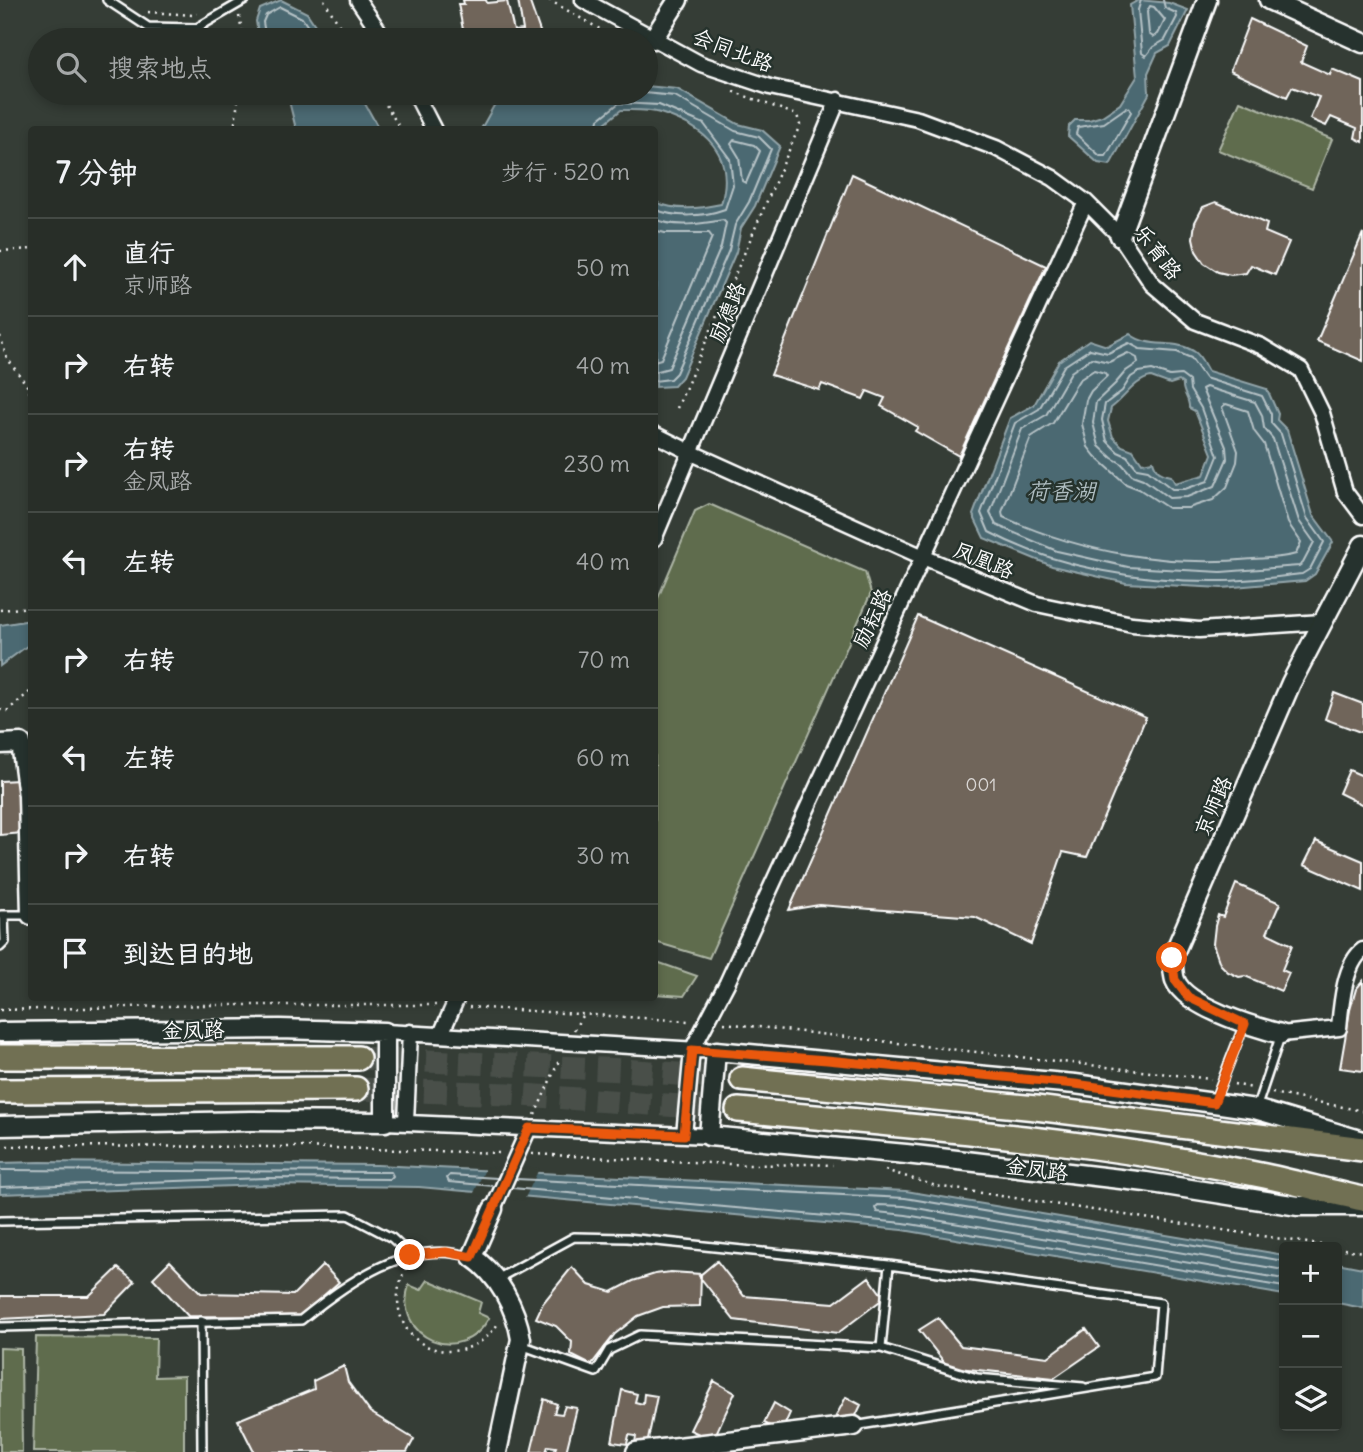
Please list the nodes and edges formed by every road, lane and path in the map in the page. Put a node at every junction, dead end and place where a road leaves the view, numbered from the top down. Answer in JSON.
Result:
{"nodes":[{"id":1,"x":107,"y":0,"type":"edge"},
{"id":2,"x":245,"y":0,"type":"edge"},
{"id":3,"x":324,"y":0,"type":"edge"},
{"id":4,"x":358,"y":0,"type":"edge"},
{"id":5,"x":549,"y":0,"type":"edge"},
{"id":6,"x":583,"y":0,"type":"edge"},
{"id":7,"x":678,"y":0,"type":"edge"},
{"id":8,"x":1207,"y":0,"type":"edge"},
{"id":9,"x":1269,"y":0,"type":"edge"},
{"id":10,"x":237,"y":5,"type":"junction"},
{"id":11,"x":138,"y":6,"type":"dead end"},
{"id":12,"x":204,"y":10,"type":"dead end"},
{"id":13,"x":242,"y":28,"type":"edge"},
{"id":14,"x":341,"y":28,"type":"edge"},
{"id":15,"x":377,"y":28,"type":"edge"},
{"id":16,"x":598,"y":28,"type":"edge"},
{"id":17,"x":633,"y":28,"type":"edge"},
{"id":18,"x":658,"y":31,"type":"edge"},
{"id":19,"x":658,"y":42,"type":"edge"},
{"id":20,"x":1363,"y":43,"type":"edge"},
{"id":21,"x":721,"y":87,"type":"dead end"},
{"id":22,"x":838,"y":100,"type":"junction"},
{"id":23,"x":237,"y":105,"type":"edge"},
{"id":24,"x":386,"y":105,"type":"edge"},
{"id":25,"x":421,"y":105,"type":"edge"},
{"id":26,"x":235,"y":126,"type":"edge"},
{"id":27,"x":399,"y":126,"type":"edge"},
{"id":28,"x":432,"y":126,"type":"edge"},
{"id":29,"x":1086,"y":202,"type":"junction"},
{"id":30,"x":1120,"y":236,"type":"junction"},
{"id":31,"x":28,"y":250,"type":"edge"},
{"id":32,"x":0,"y":251,"type":"edge"},
{"id":33,"x":0,"y":336,"type":"edge"},
{"id":34,"x":28,"y":387,"type":"edge"},
{"id":35,"x":677,"y":408,"type":"dead end"},
{"id":36,"x":658,"y":436,"type":"edge"},
{"id":37,"x":692,"y":453,"type":"junction"},
{"id":38,"x":1363,"y":516,"type":"edge"},
{"id":39,"x":658,"y":530,"type":"edge"},
{"id":40,"x":1363,"y":545,"type":"edge"},
{"id":41,"x":923,"y":557,"type":"junction"},
{"id":42,"x":28,"y":607,"type":"edge"},
{"id":43,"x":0,"y":610,"type":"edge"},
{"id":44,"x":1322,"y":622,"type":"junction"},
{"id":45,"x":28,"y":693,"type":"edge"},
{"id":46,"x":0,"y":709,"type":"edge"},
{"id":47,"x":0,"y":744,"type":"edge"},
{"id":48,"x":28,"y":796,"type":"edge"},
{"id":49,"x":2,"y":915,"type":"edge"},
{"id":50,"x":28,"y":915,"type":"edge"},
{"id":51,"x":0,"y":947,"type":"edge"},
{"id":52,"x":1363,"y":950,"type":"edge"},
{"id":53,"x":432,"y":1001,"type":"edge"},
{"id":54,"x":455,"y":1002,"type":"edge"},
{"id":55,"x":430,"y":1004,"type":"junction"},
{"id":56,"x":0,"y":1010,"type":"edge"},
{"id":57,"x":583,"y":1014,"type":"junction"},
{"id":58,"x":708,"y":1022,"type":"junction"},
{"id":59,"x":1245,"y":1024,"type":"junction"},
{"id":60,"x":0,"y":1032,"type":"edge"},
{"id":61,"x":385,"y":1032,"type":"junction"},
{"id":62,"x":410,"y":1032,"type":"junction"},
{"id":63,"x":441,"y":1034,"type":"junction"},
{"id":64,"x":1281,"y":1034,"type":"junction"},
{"id":65,"x":567,"y":1042,"type":"junction"},
{"id":66,"x":692,"y":1050,"type":"junction"},
{"id":67,"x":716,"y":1051,"type":"junction"},
{"id":68,"x":0,"y":1057,"type":"edge"},
{"id":69,"x":358,"y":1058,"type":"tunnel mouth"},
{"id":70,"x":742,"y":1079,"type":"tunnel mouth"},
{"id":71,"x":1213,"y":1079,"type":"dead end"},
{"id":72,"x":356,"y":1089,"type":"tunnel mouth"},
{"id":73,"x":0,"y":1091,"type":"edge"},
{"id":74,"x":1289,"y":1097,"type":"dead end"},
{"id":75,"x":1214,"y":1103,"type":"junction"},
{"id":76,"x":1255,"y":1109,"type":"junction"},
{"id":77,"x":738,"y":1110,"type":"tunnel mouth"},
{"id":78,"x":1363,"y":1111,"type":"edge"},
{"id":79,"x":385,"y":1122,"type":"junction"},
{"id":80,"x":406,"y":1122,"type":"junction"},
{"id":81,"x":0,"y":1126,"type":"edge"},
{"id":82,"x":529,"y":1128,"type":"junction"},
{"id":83,"x":684,"y":1135,"type":"junction"},
{"id":84,"x":709,"y":1136,"type":"junction"},
{"id":85,"x":1363,"y":1141,"type":"edge"},
{"id":86,"x":0,"y":1146,"type":"edge"},
{"id":87,"x":1363,"y":1149,"type":"edge"},
{"id":88,"x":517,"y":1156,"type":"junction"},
{"id":89,"x":834,"y":1166,"type":"dead end"},
{"id":90,"x":884,"y":1169,"type":"dead end"},
{"id":91,"x":1363,"y":1199,"type":"edge"},
{"id":92,"x":1363,"y":1206,"type":"edge"},
{"id":93,"x":493,"y":1209,"type":"joint"},
{"id":94,"x":0,"y":1221,"type":"edge"},
{"id":95,"x":1303,"y":1242,"type":"edge"},
{"id":96,"x":1342,"y":1248,"type":"edge"},
{"id":97,"x":1363,"y":1252,"type":"edge"},
{"id":98,"x":410,"y":1255,"type":"junction"},
{"id":99,"x":472,"y":1257,"type":"junction"},
{"id":100,"x":889,"y":1265,"type":"junction"},
{"id":101,"x":496,"y":1279,"type":"junction"},
{"id":102,"x":509,"y":1304,"type":"junction"},
{"id":103,"x":201,"y":1321,"type":"junction"},
{"id":104,"x":0,"y":1327,"type":"edge"},
{"id":105,"x":521,"y":1345,"type":"junction"},
{"id":106,"x":881,"y":1348,"type":"junction"},
{"id":107,"x":1094,"y":1388,"type":"junction"},
{"id":108,"x":853,"y":1426,"type":"joint"},
{"id":109,"x":202,"y":1452,"type":"edge"},
{"id":110,"x":496,"y":1452,"type":"edge"},
{"id":111,"x":636,"y":1452,"type":"edge"}],
"edges":[{"from":1,"to":10,"type":"lane"},
{"from":2,"to":10,"type":"lane"},
{"from":3,"to":14,"type":"path"},
{"from":4,"to":15,"type":"street"},
{"from":5,"to":16,"type":"path"},
{"from":6,"to":17,"type":"street","name":"会同北路"},
{"from":7,"to":18,"type":"street"},
{"from":8,"to":30,"type":"street"},
{"from":9,"to":20,"type":"street"},
{"from":10,"to":13,"type":"path"},
{"from":11,"to":12,"type":"path"},
{"from":19,"to":22,"type":"street","name":"会同北路"},
{"from":21,"to":35,"type":"path"},
{"from":22,"to":29,"type":"street","name":"乐育路"},
{"from":22,"to":37,"type":"street","name":"励德路"},
{"from":23,"to":26,"type":"path"},
{"from":24,"to":27,"type":"path"},
{"from":25,"to":28,"type":"street"},
{"from":29,"to":30,"type":"street","name":"乐育路"},
{"from":29,"to":41,"type":"street","name":"励耘路"},
{"from":30,"to":38,"type":"street","name":"乐育路"},
{"from":31,"to":32,"type":"path"},
{"from":33,"to":34,"type":"path"},
{"from":36,"to":37,"type":"street","name":"凤凰路"},
{"from":37,"to":39,"type":"street","name":"励德路"},
{"from":37,"to":41,"type":"street","name":"凤凰路"},
{"from":40,"to":44,"type":"street","name":"京师路"},
{"from":41,"to":44,"type":"street","name":"凤凰路"},
{"from":41,"to":58,"type":"street","name":"励耘路"},
{"from":42,"to":43,"type":"path"},
{"from":44,"to":59,"type":"street","name":"京师路"},
{"from":45,"to":46,"type":"path"},
{"from":47,"to":48,"type":"street"},
{"from":49,"to":50,"type":"lane"},
{"from":49,"to":51,"type":"lane"},
{"from":52,"to":64,"type":"street"},
{"from":53,"to":55,"type":"path"},
{"from":54,"to":55,"type":"path"},
{"from":54,"to":57,"type":"path"},
{"from":54,"to":63,"type":"street"},
{"from":55,"to":56,"type":"path"},
{"from":57,"to":58,"type":"path"},
{"from":57,"to":65,"type":"path"},
{"from":58,"to":66,"type":"street","name":"励耘路"},
{"from":58,"to":71,"type":"path"},
{"from":59,"to":64,"type":"street","name":"京师路"},
{"from":59,"to":75,"type":"lane"},
{"from":60,"to":61,"type":"street","name":"金凤路"},
{"from":61,"to":62,"type":"street"},
{"from":61,"to":79,"type":"street"},
{"from":62,"to":63,"type":"street"},
{"from":62,"to":80,"type":"street"},
{"from":63,"to":65,"type":"street"},
{"from":64,"to":76,"type":"lane"},
{"from":65,"to":66,"type":"street"},
{"from":65,"to":82,"type":"path"},
{"from":66,"to":67,"type":"street"},
{"from":66,"to":83,"type":"street"},
{"from":67,"to":75,"type":"street"},
{"from":67,"to":84,"type":"street"},
{"from":68,"to":69,"type":"highway","name":"金凤路"},
{"from":70,"to":87,"type":"highway"},
{"from":72,"to":73,"type":"highway"},
{"from":74,"to":78,"type":"path"},
{"from":75,"to":76,"type":"street"},
{"from":76,"to":85,"type":"street"},
{"from":77,"to":91,"type":"highway","name":"金凤路"},
{"from":79,"to":80,"type":"street"},
{"from":79,"to":81,"type":"street"},
{"from":80,"to":82,"type":"street"},
{"from":82,"to":83,"type":"street"},
{"from":82,"to":88,"type":"street"},
{"from":83,"to":84,"type":"street"},
{"from":84,"to":92,"type":"street","name":"金凤路"},
{"from":86,"to":88,"type":"path"},
{"from":88,"to":89,"type":"path"},
{"from":88,"to":93,"type":"street"},
{"from":90,"to":95,"type":"path"},
{"from":93,"to":99,"type":"street"},
{"from":94,"to":98,"type":"lane"},
{"from":96,"to":97,"type":"path"},
{"from":98,"to":99,"type":"lane"},
{"from":98,"to":102,"type":"path"},
{"from":98,"to":103,"type":"lane"},
{"from":99,"to":101,"type":"street"},
{"from":100,"to":101,"type":"lane"},
{"from":100,"to":106,"type":"lane"},
{"from":100,"to":107,"type":"lane"},
{"from":101,"to":102,"type":"street"},
{"from":102,"to":105,"type":"street"},
{"from":103,"to":104,"type":"lane"},
{"from":103,"to":109,"type":"lane"},
{"from":105,"to":106,"type":"lane"},
{"from":105,"to":110,"type":"street"},
{"from":106,"to":107,"type":"lane"},
{"from":107,"to":108,"type":"lane"},
{"from":108,"to":111,"type":"street"}]}
